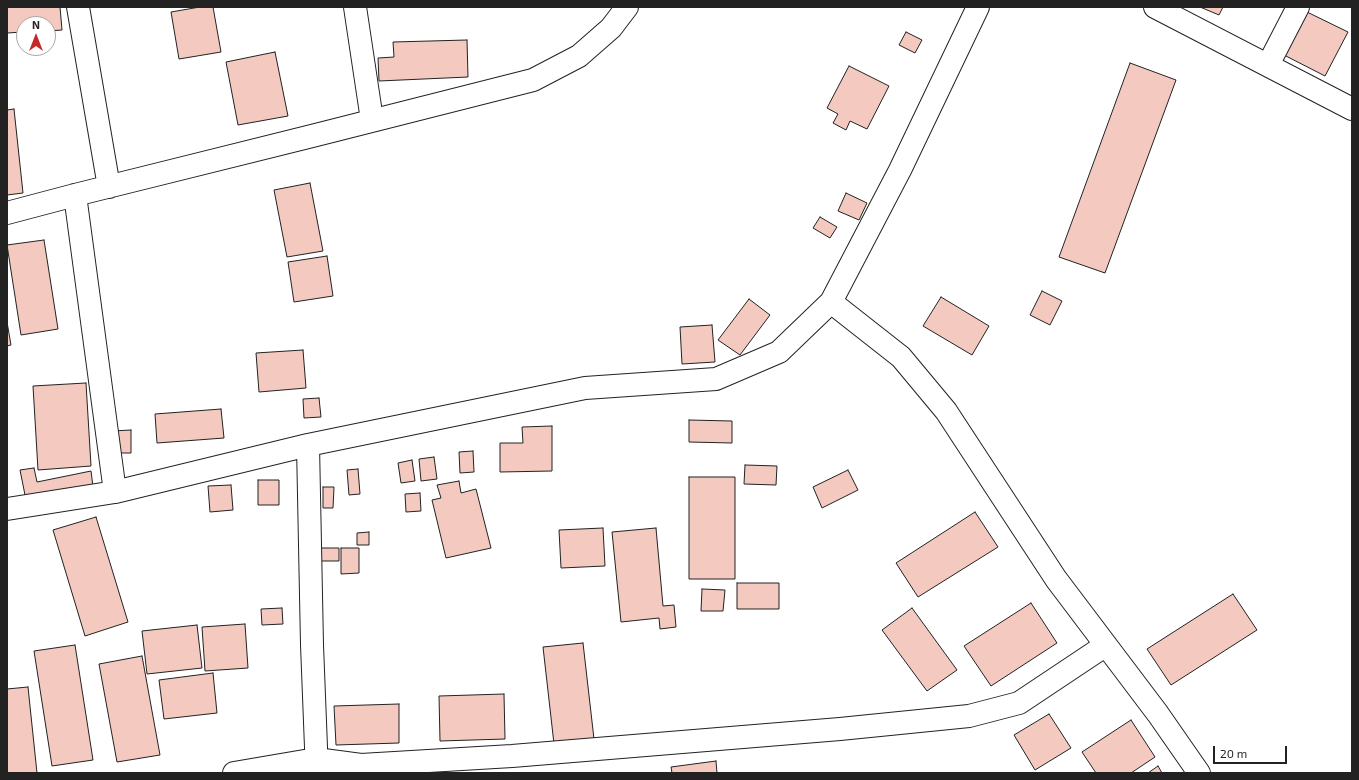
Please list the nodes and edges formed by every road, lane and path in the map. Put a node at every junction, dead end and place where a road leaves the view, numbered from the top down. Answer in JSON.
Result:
{"nodes":[{"id":1,"x":78,"y":7,"type":"edge"},
{"id":2,"x":355,"y":7,"type":"edge"},
{"id":3,"x":627,"y":7,"type":"edge"},
{"id":4,"x":978,"y":7,"type":"edge"},
{"id":5,"x":1155,"y":7,"type":"edge"},
{"id":6,"x":1298,"y":7,"type":"edge"},
{"id":7,"x":1268,"y":65,"type":"junction"},
{"id":8,"x":1352,"y":109,"type":"edge"},
{"id":9,"x":372,"y":120,"type":"junction"},
{"id":10,"x":109,"y":187,"type":"junction"},
{"id":11,"x":75,"y":195,"type":"junction"},
{"id":12,"x":7,"y":214,"type":"edge"},
{"id":13,"x":831,"y":302,"type":"junction"},
{"id":14,"x":308,"y":445,"type":"junction"},
{"id":15,"x":115,"y":492,"type":"junction"},
{"id":16,"x":7,"y":509,"type":"edge"},
{"id":17,"x":1106,"y":645,"type":"junction"},
{"id":18,"x":316,"y":766,"type":"edge"},
{"id":19,"x":234,"y":773,"type":"edge"},
{"id":20,"x":1199,"y":773,"type":"edge"}],
"edges":[{"from":1,"to":10,"type":"street"},
{"from":2,"to":9,"type":"street"},
{"from":3,"to":9,"type":"street"},
{"from":4,"to":13,"type":"street"},
{"from":5,"to":7,"type":"street"},
{"from":6,"to":7,"type":"street"},
{"from":7,"to":8,"type":"street"},
{"from":9,"to":10,"type":"street"},
{"from":10,"to":11,"type":"street"},
{"from":11,"to":12,"type":"street"},
{"from":11,"to":15,"type":"street"},
{"from":13,"to":14,"type":"street"},
{"from":13,"to":17,"type":"street"},
{"from":14,"to":15,"type":"street"},
{"from":14,"to":18,"type":"street"},
{"from":15,"to":16,"type":"street"},
{"from":17,"to":18,"type":"street"},
{"from":17,"to":20,"type":"street"},
{"from":18,"to":19,"type":"street"}]}
